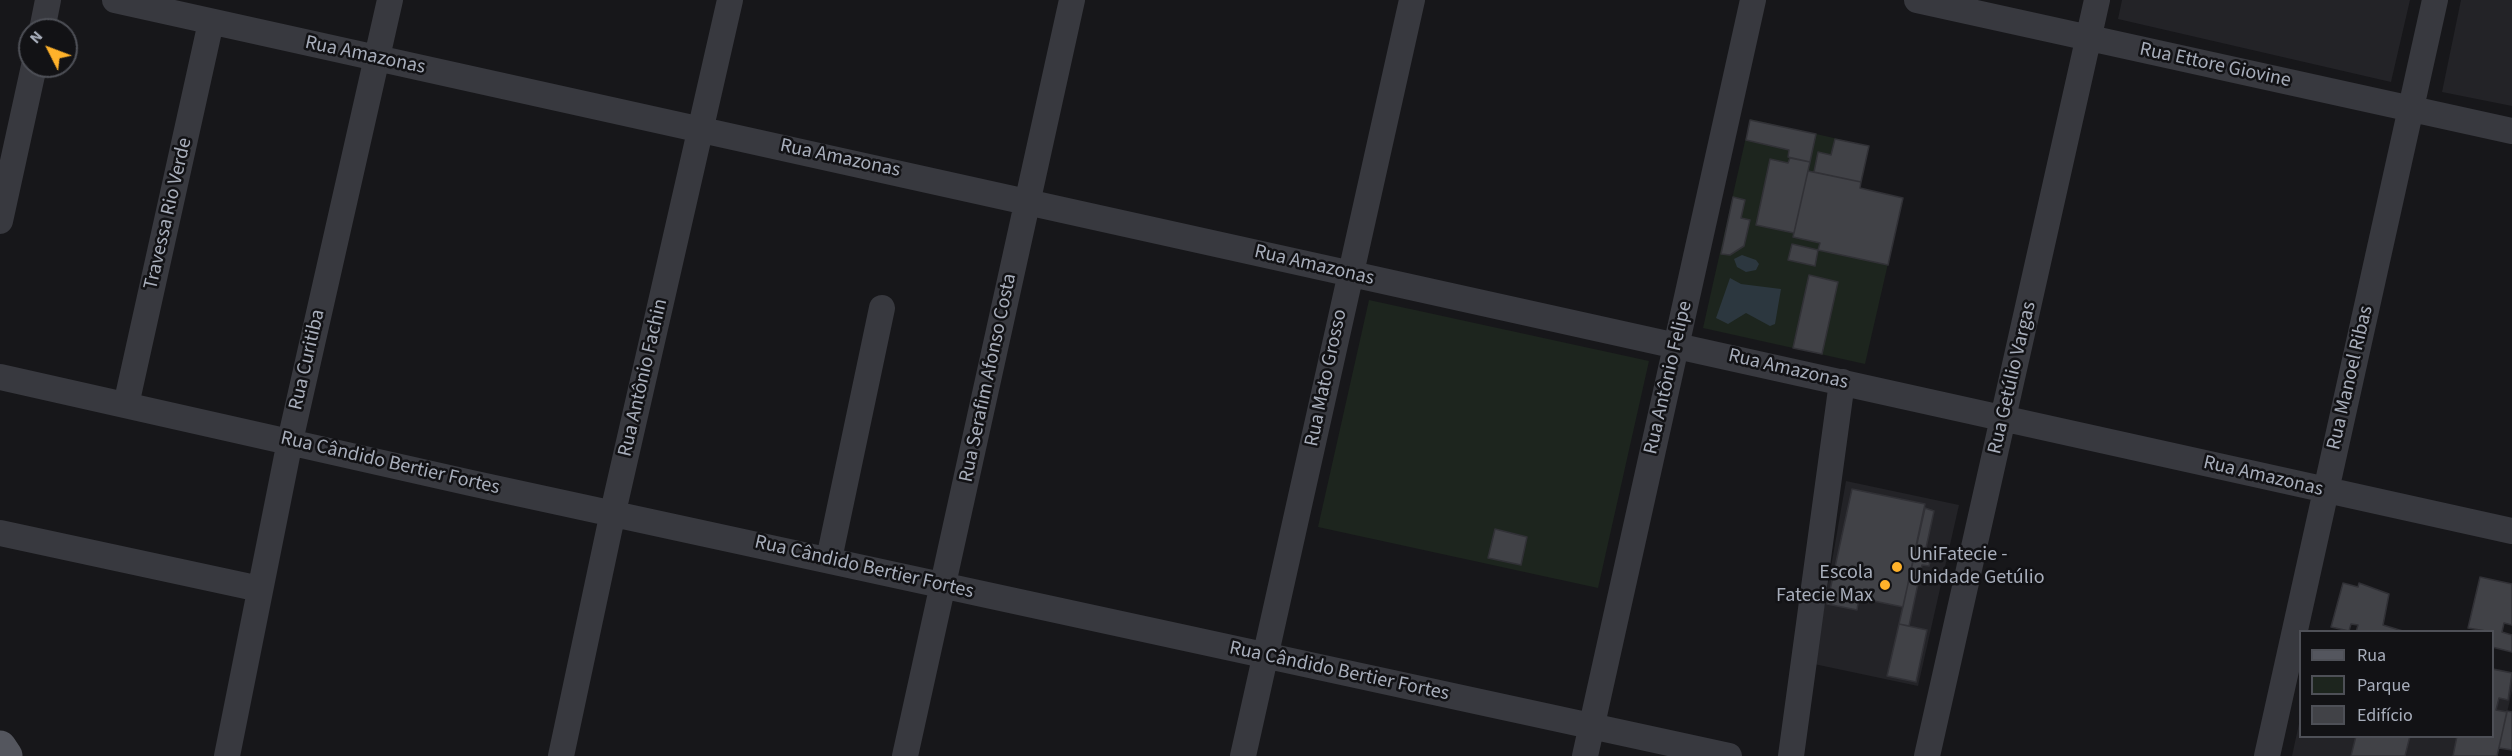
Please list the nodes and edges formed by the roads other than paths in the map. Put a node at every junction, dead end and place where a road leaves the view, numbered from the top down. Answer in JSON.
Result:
{"nodes":[{"id":1,"x":48,"y":0,"type":"edge"},
{"id":2,"x":116,"y":0,"type":"edge"},
{"id":3,"x":390,"y":0,"type":"edge"},
{"id":4,"x":730,"y":0,"type":"edge"},
{"id":5,"x":1072,"y":0,"type":"edge"},
{"id":6,"x":1412,"y":0,"type":"edge"},
{"id":7,"x":1753,"y":0,"type":"edge"},
{"id":8,"x":1917,"y":0,"type":"edge"},
{"id":9,"x":2097,"y":0,"type":"edge"},
{"id":10,"x":2435,"y":0,"type":"edge"},
{"id":11,"x":44,"y":18,"type":"edge"},
{"id":12,"x":211,"y":22,"type":"junction"},
{"id":13,"x":2088,"y":38,"type":"junction"},
{"id":14,"x":377,"y":58,"type":"junction"},
{"id":15,"x":31,"y":78,"type":"edge"},
{"id":16,"x":2412,"y":109,"type":"junction"},
{"id":17,"x":701,"y":129,"type":"junction"},
{"id":18,"x":2512,"y":131,"type":"edge"},
{"id":19,"x":1028,"y":201,"type":"junction"},
{"id":20,"x":0,"y":221,"type":"edge"},
{"id":21,"x":1349,"y":275,"type":"junction"},
{"id":22,"x":882,"y":308,"type":"dead end"},
{"id":23,"x":1677,"y":345,"type":"junction"},
{"id":24,"x":0,"y":377,"type":"edge"},
{"id":25,"x":1842,"y":382,"type":"junction"},
{"id":26,"x":126,"y":405,"type":"junction"},
{"id":27,"x":2005,"y":419,"type":"junction"},
{"id":28,"x":290,"y":441,"type":"junction"},
{"id":29,"x":2326,"y":491,"type":"junction"},
{"id":30,"x":613,"y":512,"type":"junction"},
{"id":31,"x":2512,"y":531,"type":"edge"},
{"id":32,"x":0,"y":533,"type":"edge"},
{"id":33,"x":829,"y":559,"type":"junction"},
{"id":34,"x":944,"y":586,"type":"junction"},
{"id":35,"x":260,"y":589,"type":"junction"},
{"id":36,"x":1266,"y":657,"type":"junction"},
{"id":37,"x":1592,"y":724,"type":"junction"},
{"id":38,"x":0,"y":747,"type":"edge"},
{"id":39,"x":6,"y":756,"type":"edge"},
{"id":40,"x":227,"y":756,"type":"edge"},
{"id":41,"x":561,"y":756,"type":"edge"},
{"id":42,"x":905,"y":756,"type":"edge"},
{"id":43,"x":1243,"y":756,"type":"edge"},
{"id":44,"x":1585,"y":756,"type":"edge"},
{"id":45,"x":1729,"y":756,"type":"edge"},
{"id":46,"x":1791,"y":756,"type":"edge"},
{"id":47,"x":1927,"y":756,"type":"edge"},
{"id":48,"x":2267,"y":756,"type":"edge"}],
"edges":[{"from":1,"to":11,"type":"street"},
{"from":2,"to":12,"type":"street","name":"Rua Amazonas"},
{"from":3,"to":14,"type":"street","name":"Rua Curitiba"},
{"from":4,"to":17,"type":"street","name":"Rua Antônio Fachin"},
{"from":5,"to":19,"type":"street","name":"Rua Serafim Afonso Costa"},
{"from":6,"to":21,"type":"street","name":"Rua Mato Grosso"},
{"from":7,"to":23,"type":"street","name":"Rua Antônio Felipe"},
{"from":8,"to":13,"type":"street","name":"Rua Ettore Giovine"},
{"from":9,"to":13,"type":"street","name":"Rua Getúlio Vargas"},
{"from":10,"to":16,"type":"street","name":"Rua Manoel Ribas"},
{"from":12,"to":14,"type":"street","name":"Rua Amazonas"},
{"from":12,"to":26,"type":"street","name":"Travessa Rio Verde"},
{"from":13,"to":16,"type":"street","name":"Rua Ettore Giovine"},
{"from":13,"to":27,"type":"street","name":"Rua Getúlio Vargas"},
{"from":14,"to":17,"type":"street","name":"Rua Amazonas"},
{"from":14,"to":28,"type":"street","name":"Rua Curitiba"},
{"from":15,"to":20,"type":"street"},
{"from":16,"to":18,"type":"street","name":"Rua Ettore Giovine"},
{"from":16,"to":29,"type":"street","name":"Rua Manoel Ribas"},
{"from":17,"to":19,"type":"street","name":"Rua Amazonas"},
{"from":17,"to":30,"type":"street","name":"Rua Antônio Fachin"},
{"from":19,"to":21,"type":"street","name":"Rua Amazonas"},
{"from":19,"to":34,"type":"street","name":"Rua Serafim Afonso Costa"},
{"from":21,"to":23,"type":"street","name":"Rua Amazonas"},
{"from":21,"to":36,"type":"street","name":"Rua Mato Grosso"},
{"from":22,"to":33,"type":"street"},
{"from":23,"to":25,"type":"street","name":"Rua Amazonas"},
{"from":23,"to":37,"type":"street","name":"Rua Antônio Felipe"},
{"from":24,"to":26,"type":"street","name":"Rua Cândido Bertier Fortes"},
{"from":25,"to":27,"type":"street","name":"Rua Amazonas"},
{"from":25,"to":46,"type":"street"},
{"from":26,"to":28,"type":"street","name":"Rua Cândido Bertier Fortes"},
{"from":27,"to":29,"type":"street","name":"Rua Amazonas"},
{"from":27,"to":47,"type":"street","name":"Rua Getúlio Vargas"},
{"from":28,"to":30,"type":"street","name":"Rua Cândido Bertier Fortes"},
{"from":28,"to":35,"type":"street","name":"Rua Curitiba"},
{"from":29,"to":31,"type":"street","name":"Rua Amazonas"},
{"from":29,"to":48,"type":"street","name":"Rua Manoel Ribas"},
{"from":30,"to":33,"type":"street","name":"Rua Cândido Bertier Fortes"},
{"from":30,"to":41,"type":"street","name":"Rua Antônio Fachin"},
{"from":32,"to":35,"type":"street"},
{"from":33,"to":34,"type":"street","name":"Rua Cândido Bertier Fortes"},
{"from":34,"to":36,"type":"street","name":"Rua Cândido Bertier Fortes"},
{"from":34,"to":42,"type":"street","name":"Rua Serafim Afonso Costa"},
{"from":35,"to":40,"type":"street","name":"Rua Curitiba"},
{"from":36,"to":37,"type":"street","name":"Rua Cândido Bertier Fortes"},
{"from":36,"to":43,"type":"street","name":"Rua Mato Grosso"},
{"from":37,"to":44,"type":"street","name":"Rua Antônio Felipe"},
{"from":37,"to":45,"type":"street","name":"Rua Cândido Bertier Fortes"},
{"from":38,"to":39,"type":"main road"}]}
